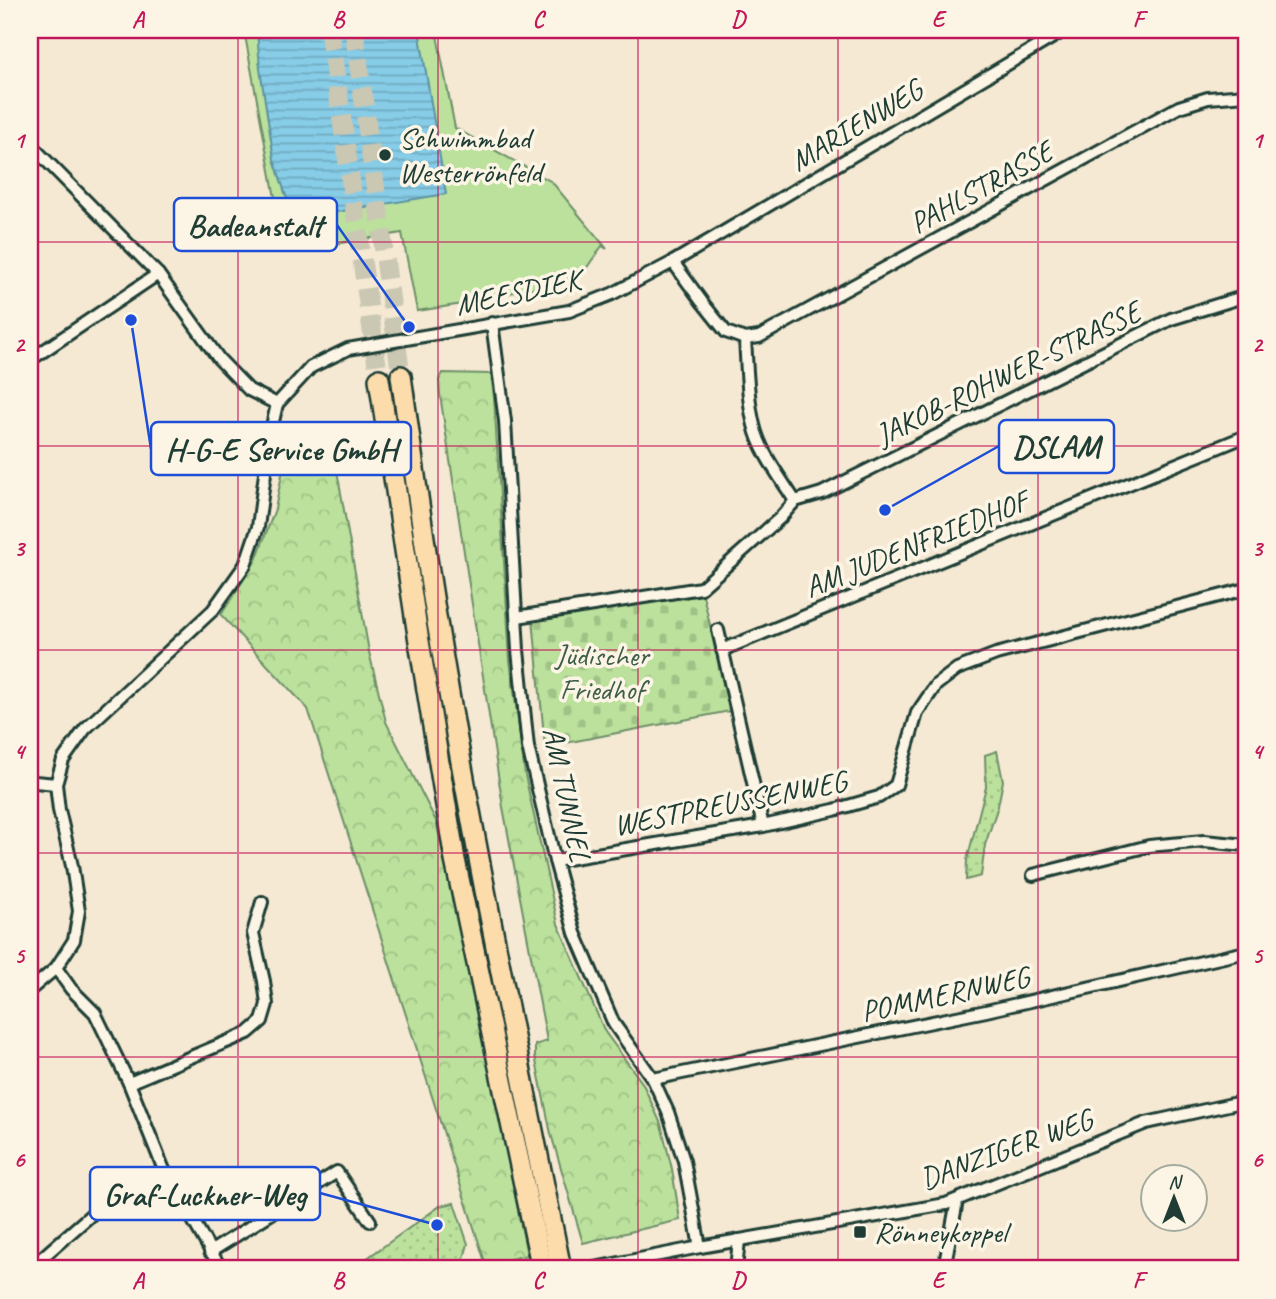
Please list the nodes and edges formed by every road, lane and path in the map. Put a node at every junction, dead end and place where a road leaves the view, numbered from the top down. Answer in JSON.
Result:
{"nodes":[{"id":1,"x":1065,"y":30,"type":"edge"},
{"id":2,"x":1246,"y":95,"type":"edge"},
{"id":3,"x":30,"y":144,"type":"edge"},
{"id":4,"x":673,"y":262,"type":"junction"},
{"id":5,"x":158,"y":274,"type":"junction"},
{"id":6,"x":1246,"y":296,"type":"edge"},
{"id":7,"x":492,"y":323,"type":"junction"},
{"id":8,"x":745,"y":339,"type":"junction"},
{"id":9,"x":30,"y":360,"type":"edge"},
{"id":10,"x":401,"y":376,"type":"tunnel mouth"},
{"id":11,"x":379,"y":379,"type":"tunnel mouth"},
{"id":12,"x":277,"y":404,"type":"junction"},
{"id":13,"x":1246,"y":436,"type":"edge"},
{"id":14,"x":795,"y":500,"type":"junction"},
{"id":15,"x":1246,"y":589,"type":"edge"},
{"id":16,"x":517,"y":617,"type":"junction"},
{"id":17,"x":718,"y":630,"type":"dead end"},
{"id":18,"x":722,"y":650,"type":"junction"},
{"id":19,"x":30,"y":779,"type":"edge"},
{"id":20,"x":56,"y":784,"type":"junction"},
{"id":21,"x":763,"y":826,"type":"junction"},
{"id":22,"x":1246,"y":845,"type":"edge"},
{"id":23,"x":555,"y":861,"type":"junction"},
{"id":24,"x":1033,"y":875,"type":"dead end"},
{"id":25,"x":262,"y":902,"type":"dead end"},
{"id":26,"x":1246,"y":952,"type":"edge"},
{"id":27,"x":56,"y":968,"type":"junction"},
{"id":28,"x":30,"y":990,"type":"edge"},
{"id":29,"x":653,"y":1079,"type":"junction"},
{"id":30,"x":129,"y":1083,"type":"junction"},
{"id":31,"x":1246,"y":1101,"type":"edge"},
{"id":32,"x":164,"y":1170,"type":"junction"},
{"id":33,"x":957,"y":1200,"type":"junction"},
{"id":34,"x":370,"y":1221,"type":"dead end"},
{"id":35,"x":739,"y":1240,"type":"junction"},
{"id":36,"x":700,"y":1247,"type":"junction"},
{"id":37,"x":210,"y":1252,"type":"junction"},
{"id":38,"x":32,"y":1269,"type":"edge"},
{"id":39,"x":221,"y":1269,"type":"edge"},
{"id":40,"x":542,"y":1269,"type":"edge"},
{"id":41,"x":561,"y":1269,"type":"edge"},
{"id":42,"x":589,"y":1269,"type":"edge"},
{"id":43,"x":736,"y":1269,"type":"edge"},
{"id":44,"x":943,"y":1269,"type":"edge"}],
"edges":[{"from":1,"to":4,"type":"street","name":"MARIENWEG"},
{"from":2,"to":8,"type":"street","name":"PAHLSTRASSE"},
{"from":3,"to":5,"type":"street"},
{"from":4,"to":7,"type":"street","name":"MEESDIEK"},
{"from":4,"to":8,"type":"street"},
{"from":5,"to":9,"type":"street"},
{"from":5,"to":12,"type":"street"},
{"from":6,"to":14,"type":"street","name":"JAKOB-ROHWER-STRASSE"},
{"from":7,"to":12,"type":"street","name":"MEESDIEK"},
{"from":7,"to":16,"type":"street","name":"AM TUNNEL"},
{"from":8,"to":14,"type":"street"},
{"from":10,"to":41,"type":"highway"},
{"from":11,"to":40,"type":"highway"},
{"from":12,"to":20,"type":"street"},
{"from":13,"to":18,"type":"street","name":"AM JUDENFRIEDHOF"},
{"from":14,"to":16,"type":"street"},
{"from":15,"to":21,"type":"street","name":"WESTPREUSSENWEG"},
{"from":16,"to":23,"type":"street","name":"AM TUNNEL"},
{"from":17,"to":18,"type":"street"},
{"from":18,"to":21,"type":"street"},
{"from":19,"to":20,"type":"street"},
{"from":20,"to":27,"type":"street"},
{"from":21,"to":23,"type":"street","name":"WESTPREUSSENWEG"},
{"from":22,"to":24,"type":"street"},
{"from":23,"to":29,"type":"street","name":"AM TUNNEL"},
{"from":25,"to":30,"type":"street"},
{"from":26,"to":29,"type":"street","name":"POMMERNWEG"},
{"from":27,"to":28,"type":"street"},
{"from":27,"to":30,"type":"street"},
{"from":29,"to":36,"type":"street","name":"AM TUNNEL"},
{"from":30,"to":32,"type":"street"},
{"from":31,"to":33,"type":"street","name":"DANZIGER WEG"},
{"from":32,"to":37,"type":"street"},
{"from":32,"to":38,"type":"street"},
{"from":33,"to":35,"type":"street","name":"DANZIGER WEG"},
{"from":33,"to":44,"type":"street"},
{"from":34,"to":37,"type":"street"},
{"from":35,"to":36,"type":"street","name":"DANZIGER WEG"},
{"from":35,"to":43,"type":"street"},
{"from":36,"to":42,"type":"street","name":"DANZIGER WEG"},
{"from":37,"to":39,"type":"street"}]}
